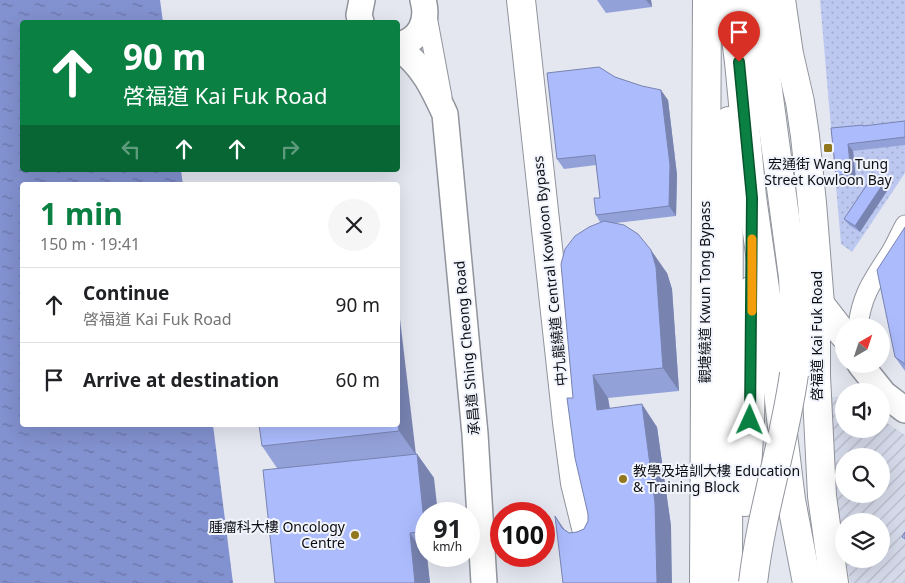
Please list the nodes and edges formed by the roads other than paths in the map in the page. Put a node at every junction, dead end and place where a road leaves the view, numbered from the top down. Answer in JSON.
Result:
{"nodes":[{"id":1,"x":362,"y":0,"type":"edge"},
{"id":2,"x":521,"y":0,"type":"edge"},
{"id":3,"x":707,"y":0,"type":"edge"},
{"id":4,"x":730,"y":0,"type":"edge"},
{"id":5,"x":756,"y":0,"type":"edge"},
{"id":6,"x":781,"y":0,"type":"edge"},
{"id":7,"x":424,"y":5,"type":"edge"},
{"id":8,"x":360,"y":20,"type":"edge"},
{"id":9,"x":400,"y":46,"type":"edge"},
{"id":10,"x":400,"y":49,"type":"edge"},
{"id":11,"x":445,"y":114,"type":"junction"},
{"id":12,"x":752,"y":198,"type":"junction"},
{"id":13,"x":905,"y":224,"type":"edge"},
{"id":14,"x":820,"y":304,"type":"junction"},
{"id":15,"x":859,"y":318,"type":"edge"},
{"id":16,"x":835,"y":323,"type":"edge"},
{"id":17,"x":866,"y":373,"type":"edge"},
{"id":18,"x":905,"y":410,"type":"edge"},
{"id":19,"x":589,"y":540,"type":"edge"},
{"id":20,"x":484,"y":583,"type":"edge"},
{"id":21,"x":704,"y":583,"type":"edge"},
{"id":22,"x":728,"y":583,"type":"edge"},
{"id":23,"x":740,"y":583,"type":"edge"},
{"id":24,"x":753,"y":583,"type":"edge"},
{"id":25,"x":807,"y":583,"type":"edge"},
{"id":26,"x":834,"y":583,"type":"edge"}],
"edges":[{"from":1,"to":8,"type":"main road"},
{"from":2,"to":19,"type":"highway","name":"中九龍繞道 Central Kowloon Bypass"},
{"from":3,"to":21,"type":"highway","name":"觀塘繞道 Kwun Tong Bypass"},
{"from":4,"to":12,"type":"highway"},
{"from":4,"to":22,"type":"highway","name":"觀塘繞道 Kwun Tong Bypass"},
{"from":5,"to":24,"type":"highway","bridge":true},
{"from":6,"to":14,"type":"highway","name":"啓福道 Kai Fuk Road"},
{"from":7,"to":9,"type":"main road","name":"承昌道 Shing Cheong Road"},
{"from":7,"to":11,"type":"street","name":"承昌道 Shing Cheong Road"},
{"from":10,"to":11,"type":"main road","name":"承昌道 Shing Cheong Road"},
{"from":11,"to":20,"type":"main road","name":"承昌道 Shing Cheong Road"},
{"from":12,"to":23,"type":"highway"},
{"from":12,"to":25,"type":"highway"},
{"from":13,"to":15,"type":"street"},
{"from":14,"to":16,"type":"highway"},
{"from":14,"to":26,"type":"highway","name":"啓福道 Kai Fuk Road"},
{"from":17,"to":18,"type":"main road"}]}
